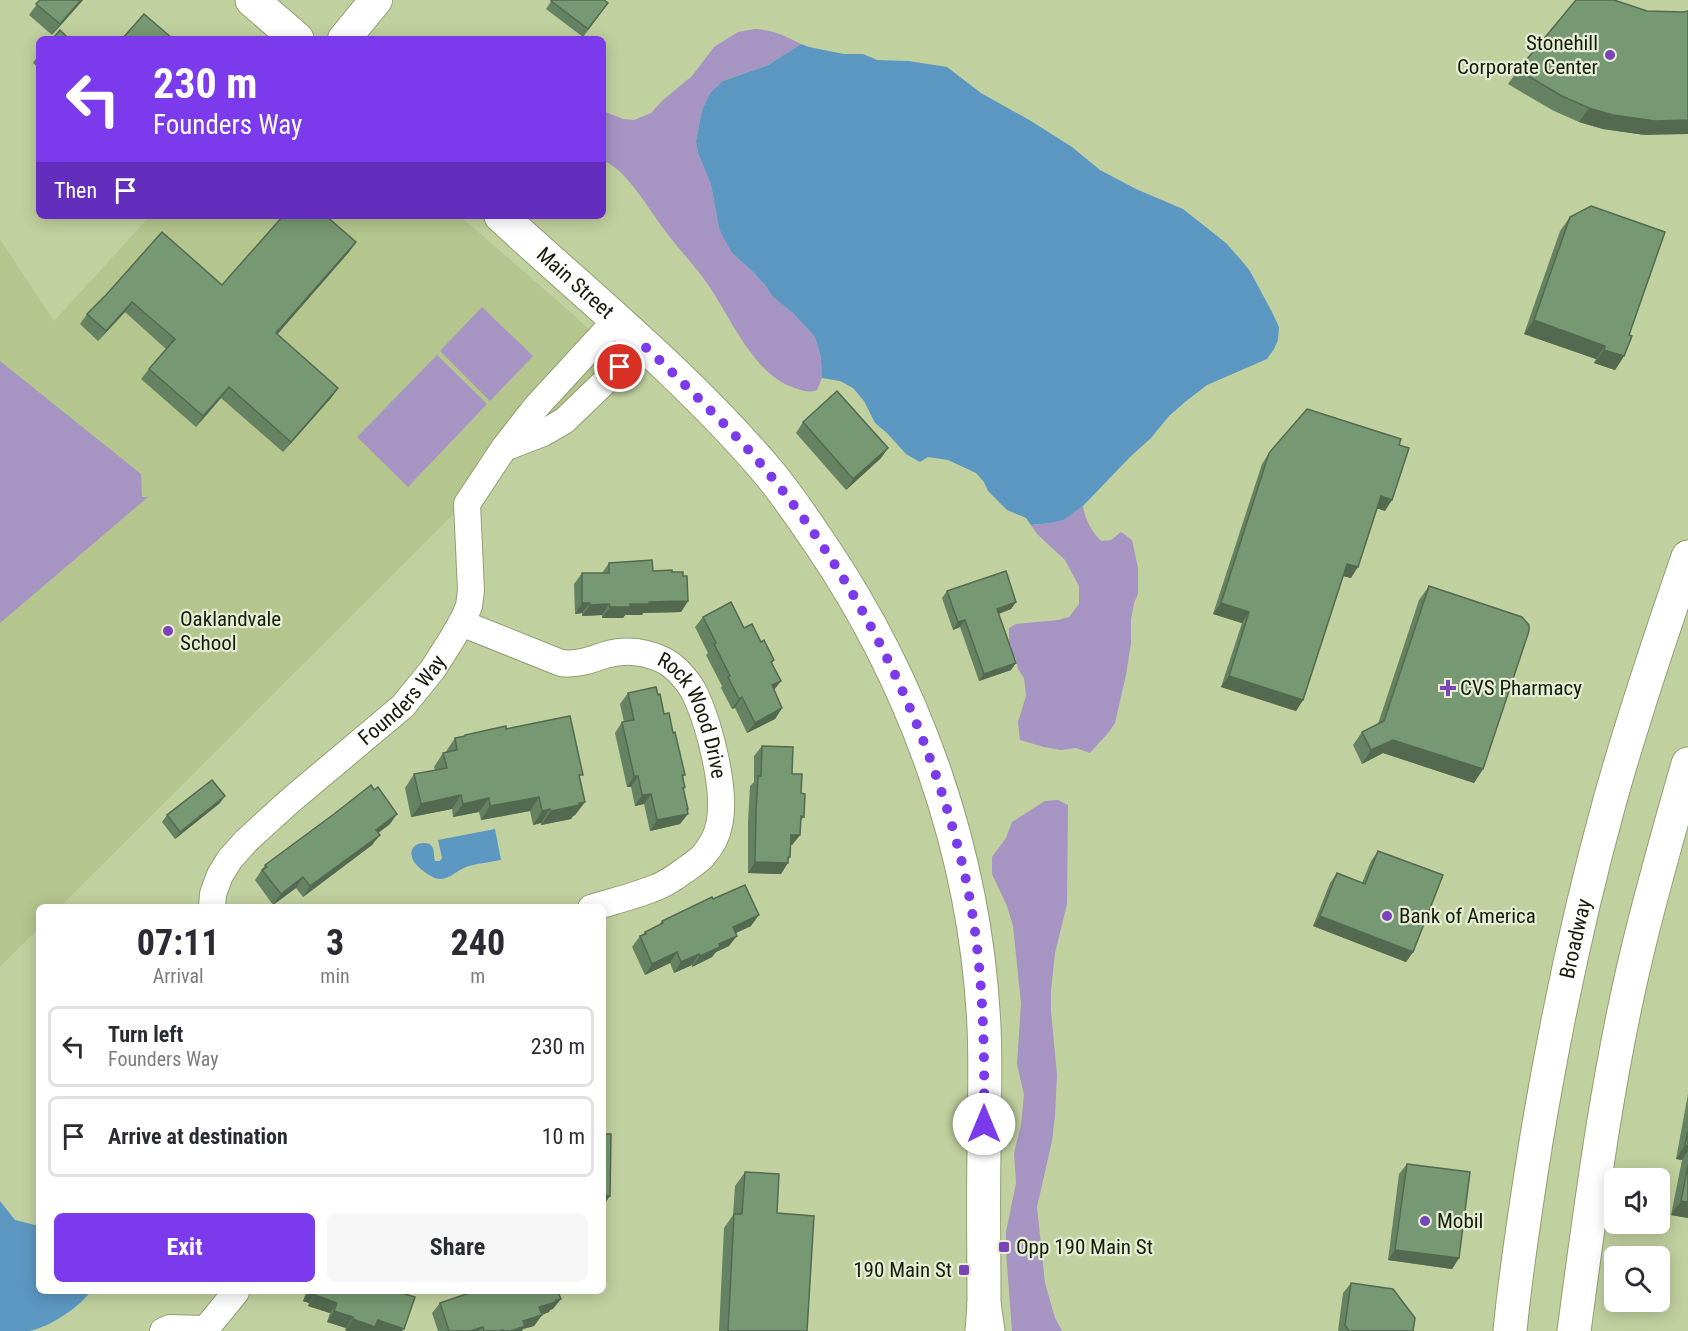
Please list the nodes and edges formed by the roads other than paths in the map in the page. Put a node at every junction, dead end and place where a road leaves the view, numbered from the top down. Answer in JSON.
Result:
{"nodes":[{"id":1,"x":252,"y":0,"type":"edge"},
{"id":2,"x":376,"y":0,"type":"edge"},
{"id":3,"x":294,"y":36,"type":"edge"},
{"id":4,"x":346,"y":36,"type":"edge"},
{"id":5,"x":504,"y":219,"type":"edge"},
{"id":6,"x":616,"y":320,"type":"junction"},
{"id":7,"x":643,"y":345,"type":"junction"},
{"id":8,"x":504,"y":448,"type":"junction"},
{"id":9,"x":1688,"y":557,"type":"edge"},
{"id":10,"x":461,"y":623,"type":"junction"},
{"id":11,"x":1688,"y":764,"type":"edge"},
{"id":12,"x":212,"y":904,"type":"edge"},
{"id":13,"x":604,"y":904,"type":"edge"},
{"id":14,"x":234,"y":1294,"type":"edge"},
{"id":15,"x":985,"y":1322,"type":"edge"},
{"id":16,"x":205,"y":1330,"type":"edge"},
{"id":17,"x":163,"y":1331,"type":"edge"},
{"id":18,"x":1510,"y":1331,"type":"edge"},
{"id":19,"x":1574,"y":1331,"type":"edge"}],
"edges":[{"from":1,"to":3,"type":"main road"},
{"from":2,"to":4,"type":"street"},
{"from":5,"to":6,"type":"main road","name":"Main Street"},
{"from":6,"to":7,"type":"main road","name":"Main Street"},
{"from":6,"to":8,"type":"street","name":"Founders Way"},
{"from":7,"to":8,"type":"street"},
{"from":7,"to":15,"type":"main road","name":"Main Street"},
{"from":8,"to":10,"type":"street","name":"Founders Way"},
{"from":9,"to":18,"type":"main road","name":"Broadway"},
{"from":10,"to":12,"type":"street","name":"Founders Way"},
{"from":10,"to":13,"type":"street","name":"Rock Wood Drive"},
{"from":11,"to":19,"type":"main road"},
{"from":14,"to":16,"type":"street"},
{"from":16,"to":17,"type":"street"}]}
